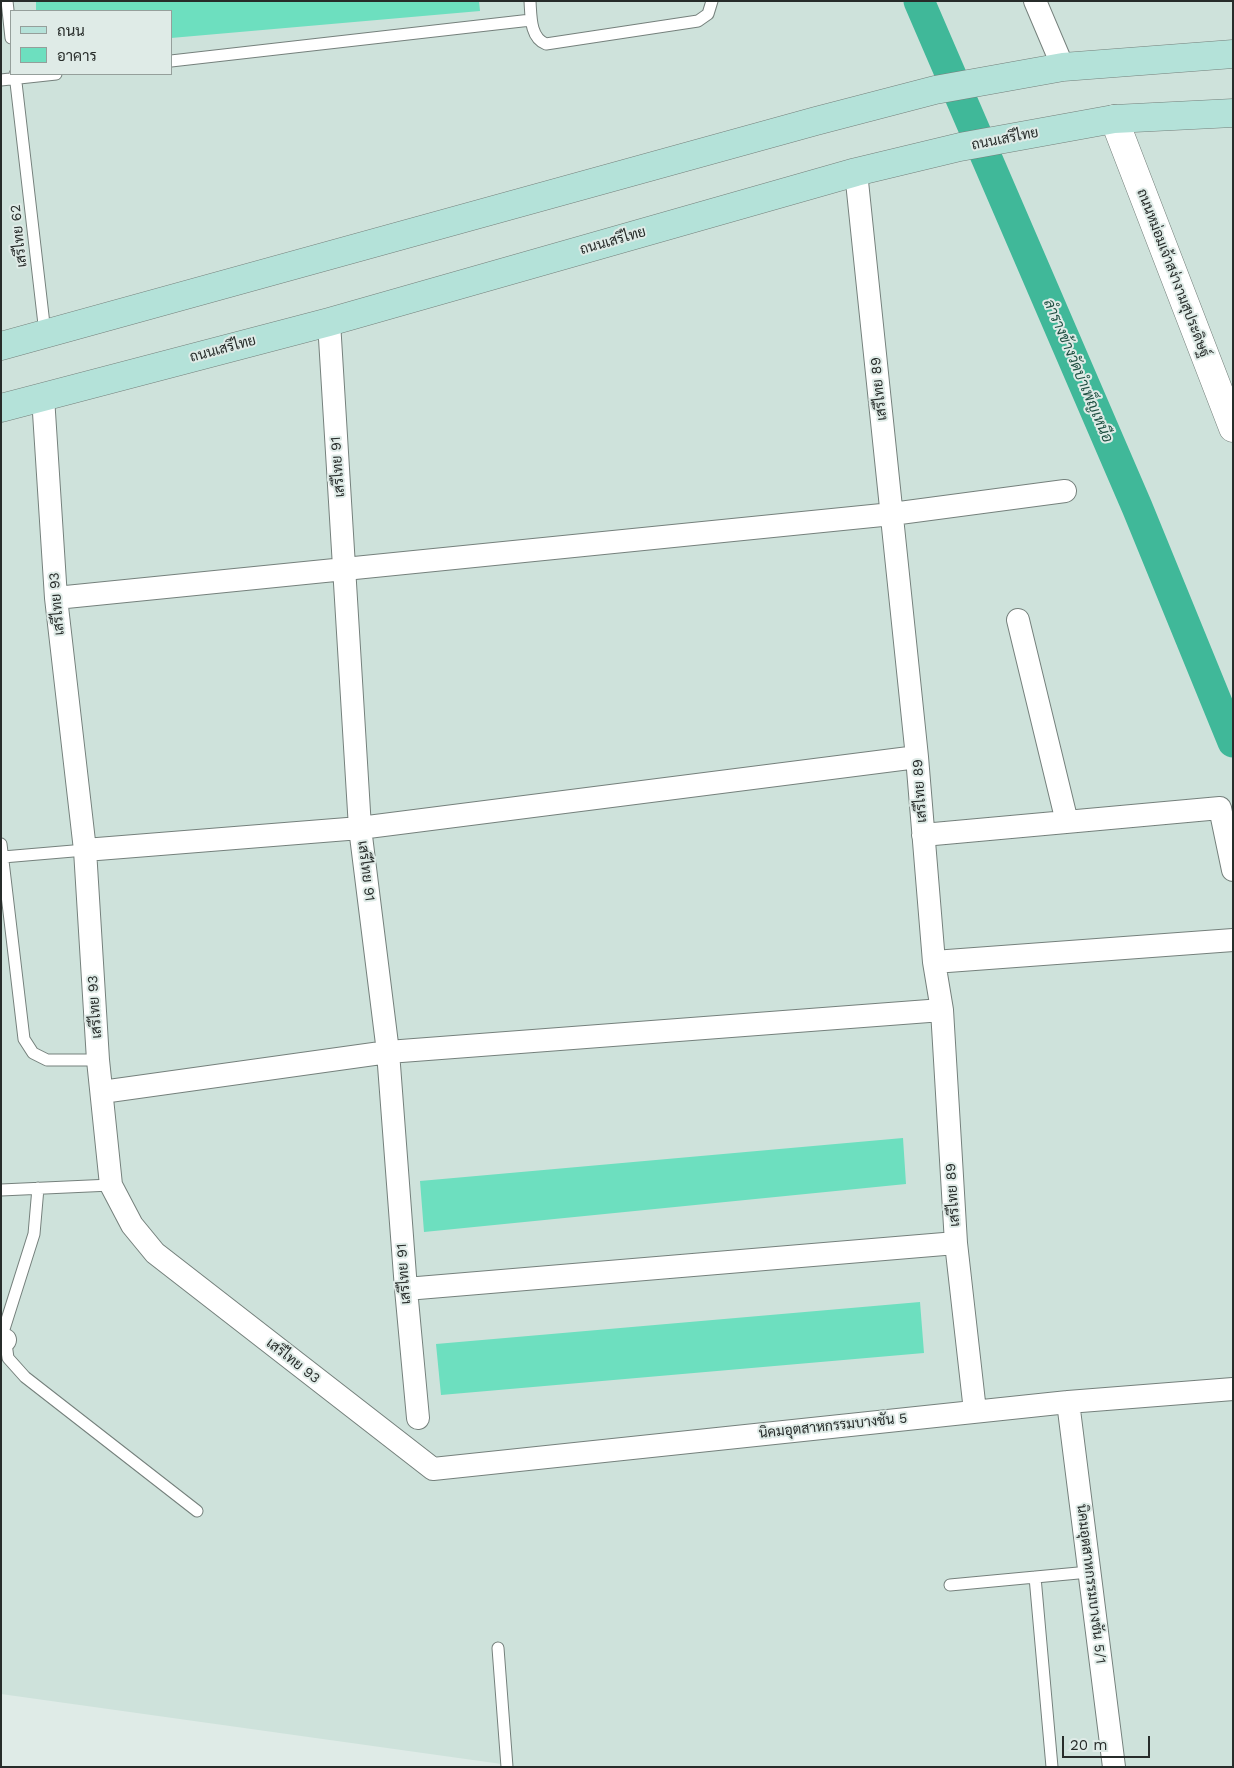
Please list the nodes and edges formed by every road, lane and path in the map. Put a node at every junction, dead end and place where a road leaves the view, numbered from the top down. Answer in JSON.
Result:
{"nodes":[{"id":1,"x":7,"y":1,"type":"edge"},
{"id":2,"x":530,"y":1,"type":"edge"},
{"id":3,"x":712,"y":1,"type":"edge"},
{"id":4,"x":1035,"y":1,"type":"edge"},
{"id":5,"x":531,"y":20,"type":"junction"},
{"id":6,"x":10,"y":29,"type":"edge"},
{"id":7,"x":1233,"y":54,"type":"edge"},
{"id":8,"x":172,"y":61,"type":"edge"},
{"id":9,"x":1063,"y":67,"type":"junction"},
{"id":10,"x":36,"y":75,"type":"edge"},
{"id":11,"x":16,"y":76,"type":"edge"},
{"id":12,"x":1,"y":80,"type":"edge"},
{"id":13,"x":1233,"y":113,"type":"edge"},
{"id":14,"x":1114,"y":119,"type":"junction"},
{"id":15,"x":856,"y":172,"type":"junction"},
{"id":16,"x":328,"y":322,"type":"junction"},
{"id":17,"x":45,"y":335,"type":"junction"},
{"id":18,"x":1,"y":346,"type":"edge"},
{"id":19,"x":43,"y":396,"type":"junction"},
{"id":20,"x":1,"y":408,"type":"edge"},
{"id":21,"x":1233,"y":428,"type":"edge"},
{"id":22,"x":1064,"y":492,"type":"dead end"},
{"id":23,"x":892,"y":514,"type":"junction"},
{"id":24,"x":344,"y":570,"type":"junction"},
{"id":25,"x":56,"y":598,"type":"junction"},
{"id":26,"x":1018,"y":620,"type":"dead end"},
{"id":27,"x":917,"y":756,"type":"junction"},
{"id":28,"x":1067,"y":822,"type":"junction"},
{"id":29,"x":360,"y":828,"type":"junction"},
{"id":30,"x":922,"y":835,"type":"junction"},
{"id":31,"x":1,"y":844,"type":"edge"},
{"id":32,"x":85,"y":850,"type":"junction"},
{"id":33,"x":3,"y":856,"type":"junction"},
{"id":34,"x":1233,"y":870,"type":"edge"},
{"id":35,"x":1233,"y":940,"type":"edge"},
{"id":36,"x":934,"y":962,"type":"junction"},
{"id":37,"x":942,"y":1010,"type":"junction"},
{"id":38,"x":388,"y":1052,"type":"junction"},
{"id":39,"x":98,"y":1060,"type":"junction"},
{"id":40,"x":102,"y":1092,"type":"junction"},
{"id":41,"x":111,"y":1185,"type":"junction"},
{"id":42,"x":38,"y":1188,"type":"junction"},
{"id":43,"x":1,"y":1190,"type":"edge"},
{"id":44,"x":956,"y":1243,"type":"junction"},
{"id":45,"x":406,"y":1290,"type":"junction"},
{"id":46,"x":3,"y":1341,"type":"edge"},
{"id":47,"x":1233,"y":1389,"type":"edge"},
{"id":48,"x":1068,"y":1402,"type":"junction"},
{"id":49,"x":975,"y":1411,"type":"junction"},
{"id":50,"x":418,"y":1418,"type":"dead end"},
{"id":51,"x":433,"y":1469,"type":"joint"},
{"id":52,"x":198,"y":1511,"type":"dead end"},
{"id":53,"x":1089,"y":1572,"type":"junction"},
{"id":54,"x":1035,"y":1577,"type":"junction"},
{"id":55,"x":950,"y":1585,"type":"dead end"},
{"id":56,"x":498,"y":1648,"type":"dead end"},
{"id":57,"x":507,"y":1767,"type":"edge"},
{"id":58,"x":1052,"y":1767,"type":"edge"},
{"id":59,"x":1114,"y":1767,"type":"edge"}],
"edges":[{"from":1,"to":6,"type":"lane"},
{"from":2,"to":5,"type":"lane"},
{"from":3,"to":5,"type":"lane"},
{"from":4,"to":9,"type":"street"},
{"from":5,"to":8,"type":"lane"},
{"from":7,"to":9,"type":"main road"},
{"from":9,"to":17,"type":"main road"},
{"from":10,"to":11,"type":"lane"},
{"from":11,"to":12,"type":"lane"},
{"from":11,"to":17,"type":"lane","name":"เสรีไทย 62"},
{"from":13,"to":14,"type":"main road","name":"ถนนเสรีไทย"},
{"from":14,"to":15,"type":"main road","name":"ถนนเสรีไทย"},
{"from":14,"to":21,"type":"street","name":"ถนนหม่อมเจ้าสง่างามสุประดิษฐ์"},
{"from":15,"to":16,"type":"main road","name":"ถนนเสรีไทย"},
{"from":15,"to":23,"type":"street","name":"เสรีไทย 89"},
{"from":16,"to":19,"type":"main road","name":"ถนนเสรีไทย"},
{"from":16,"to":24,"type":"street","name":"เสรีไทย 91"},
{"from":17,"to":18,"type":"main road"},
{"from":19,"to":20,"type":"main road","name":"ถนนเสรีไทย"},
{"from":19,"to":25,"type":"street","name":"เสรีไทย 93"},
{"from":22,"to":23,"type":"street"},
{"from":23,"to":24,"type":"street"},
{"from":23,"to":27,"type":"street","name":"เสรีไทย 89"},
{"from":24,"to":25,"type":"street"},
{"from":24,"to":29,"type":"street","name":"เสรีไทย 91"},
{"from":25,"to":32,"type":"street","name":"เสรีไทย 93"},
{"from":26,"to":28,"type":"street"},
{"from":27,"to":29,"type":"street"},
{"from":27,"to":30,"type":"street","name":"เสรีไทย 89"},
{"from":28,"to":30,"type":"street"},
{"from":28,"to":34,"type":"street"},
{"from":29,"to":32,"type":"street"},
{"from":29,"to":38,"type":"street","name":"เสรีไทย 91"},
{"from":30,"to":36,"type":"street","name":"เสรีไทย 89"},
{"from":31,"to":33,"type":"lane"},
{"from":32,"to":33,"type":"lane"},
{"from":32,"to":39,"type":"street","name":"เสรีไทย 93"},
{"from":33,"to":39,"type":"lane"},
{"from":35,"to":36,"type":"street"},
{"from":36,"to":37,"type":"street","name":"เสรีไทย 89"},
{"from":37,"to":38,"type":"street"},
{"from":37,"to":44,"type":"street","name":"เสรีไทย 89"},
{"from":38,"to":40,"type":"street"},
{"from":38,"to":45,"type":"street","name":"เสรีไทย 91"},
{"from":39,"to":40,"type":"street","name":"เสรีไทย 93"},
{"from":40,"to":41,"type":"street","name":"เสรีไทย 93"},
{"from":41,"to":42,"type":"lane"},
{"from":41,"to":51,"type":"street","name":"เสรีไทย 93"},
{"from":42,"to":43,"type":"lane"},
{"from":42,"to":46,"type":"lane"},
{"from":44,"to":45,"type":"street"},
{"from":44,"to":49,"type":"street","name":"เสรีไทย 89"},
{"from":45,"to":50,"type":"street","name":"เสรีไทย 91"},
{"from":46,"to":52,"type":"lane"},
{"from":47,"to":48,"type":"street","name":"นิคมอุตสาหกรรมบางชัน 5"},
{"from":48,"to":49,"type":"street","name":"นิคมอุตสาหกรรมบางชัน 5"},
{"from":48,"to":53,"type":"street","name":"นิคมอุตสาหกรรมบางชัน 5/1"},
{"from":49,"to":51,"type":"street","name":"นิคมอุตสาหกรรมบางชัน 5"},
{"from":53,"to":54,"type":"lane"},
{"from":53,"to":59,"type":"street","name":"นิคมอุตสาหกรรมบางชัน 5/1"},
{"from":54,"to":55,"type":"lane"},
{"from":54,"to":58,"type":"lane"},
{"from":56,"to":57,"type":"lane"}]}
